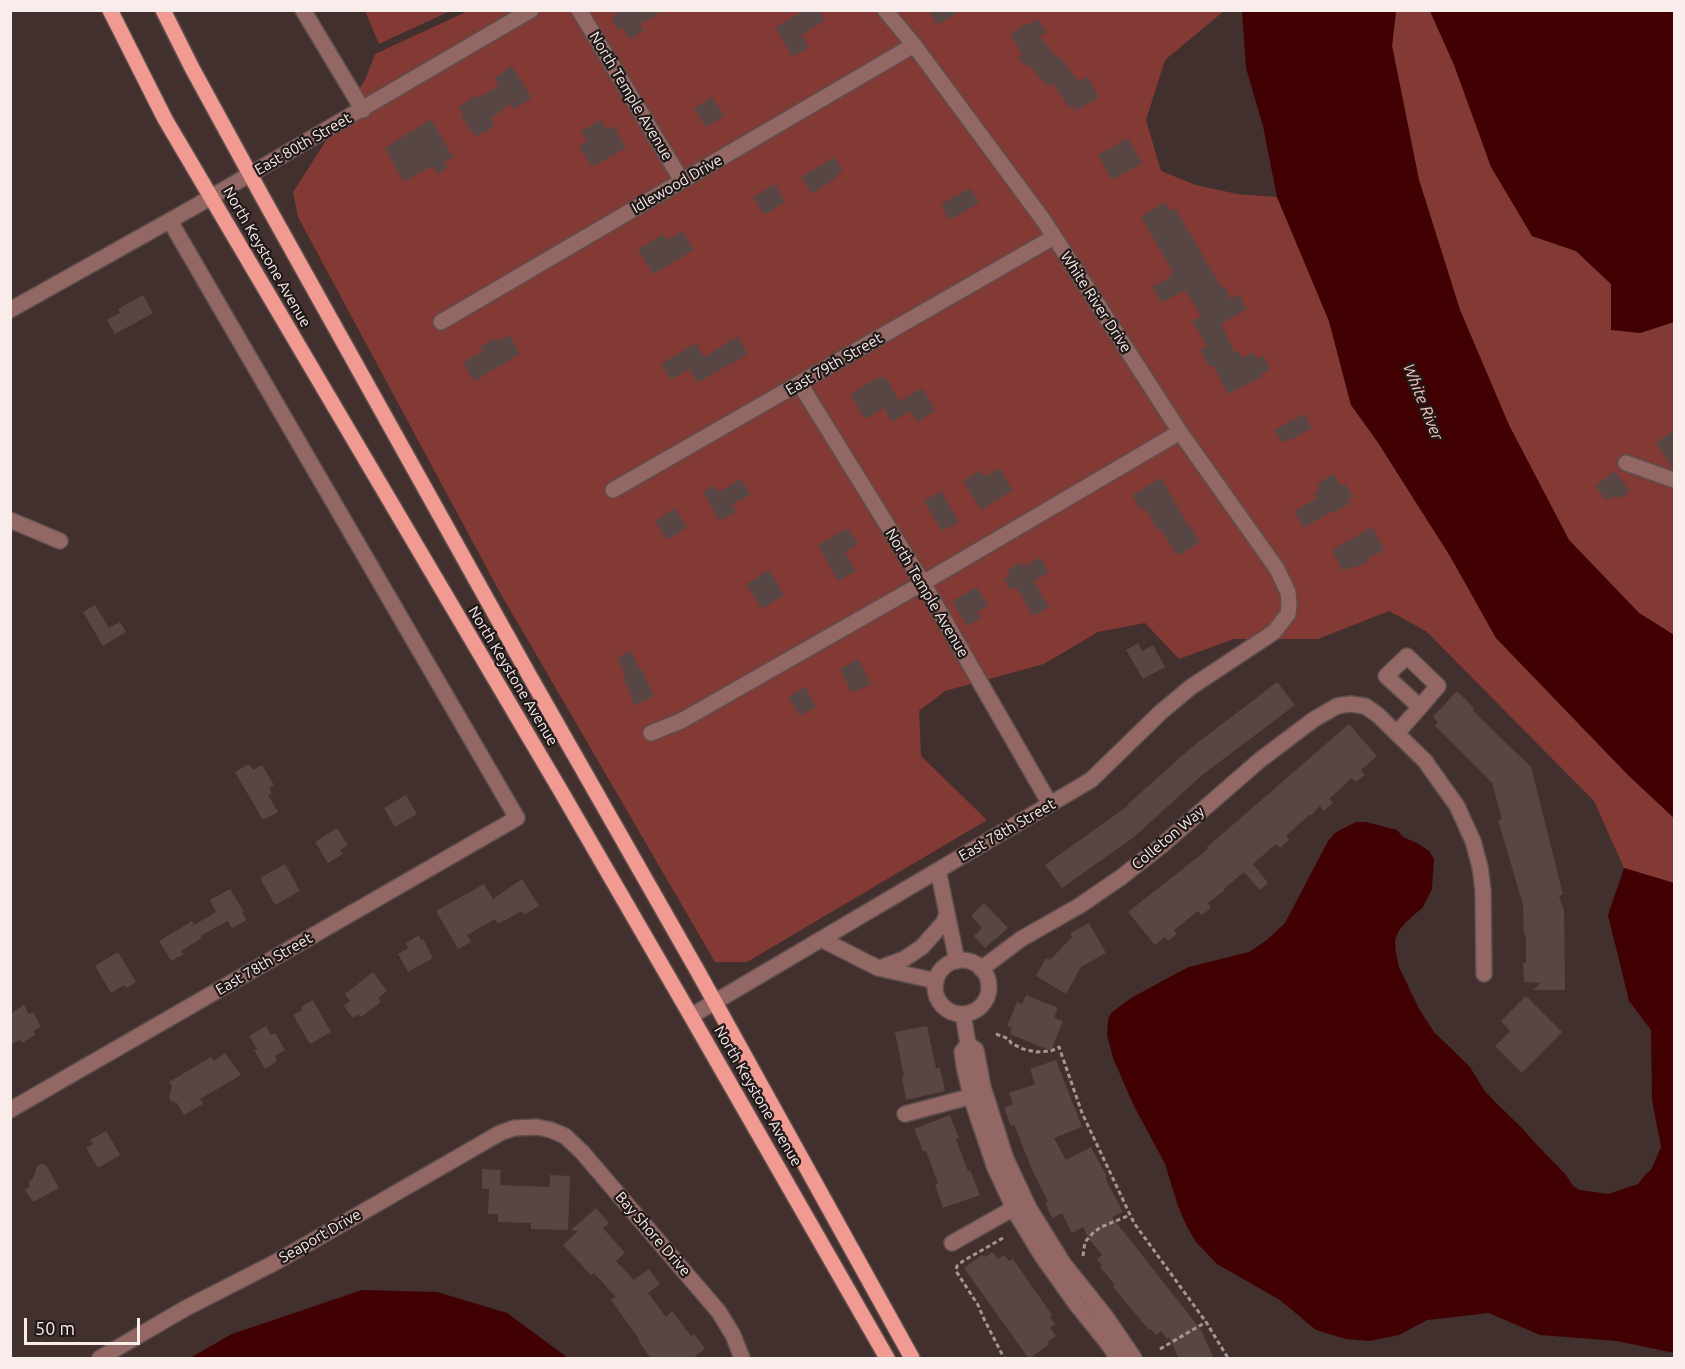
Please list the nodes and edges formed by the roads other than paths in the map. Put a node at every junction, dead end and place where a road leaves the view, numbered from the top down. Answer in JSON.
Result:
{"nodes":[{"id":1,"x":110,"y":10,"type":"edge"},
{"id":2,"x":163,"y":10,"type":"edge"},
{"id":3,"x":303,"y":10,"type":"edge"},
{"id":4,"x":531,"y":10,"type":"edge"},
{"id":5,"x":579,"y":10,"type":"edge"},
{"id":6,"x":885,"y":10,"type":"edge"},
{"id":7,"x":914,"y":45,"type":"junction"},
{"id":8,"x":363,"y":110,"type":"junction"},
{"id":9,"x":250,"y":174,"type":"junction"},
{"id":10,"x":682,"y":181,"type":"junction"},
{"id":11,"x":211,"y":197,"type":"junction"},
{"id":12,"x":170,"y":221,"type":"junction"},
{"id":13,"x":1054,"y":237,"type":"junction"},
{"id":14,"x":10,"y":310,"type":"edge"},
{"id":15,"x":441,"y":322,"type":"dead end"},
{"id":16,"x":800,"y":384,"type":"junction"},
{"id":17,"x":1180,"y":432,"type":"junction"},
{"id":18,"x":1626,"y":463,"type":"dead end"},
{"id":19,"x":1674,"y":480,"type":"edge"},
{"id":20,"x":613,"y":490,"type":"dead end"},
{"id":21,"x":10,"y":520,"type":"edge"},
{"id":22,"x":60,"y":541,"type":"dead end"},
{"id":23,"x":923,"y":583,"type":"junction"},
{"id":24,"x":1290,"y":605,"type":"joint"},
{"id":25,"x":1420,"y":707,"type":"dead end"},
{"id":26,"x":651,"y":733,"type":"dead end"},
{"id":27,"x":1397,"y":733,"type":"junction"},
{"id":28,"x":1050,"y":804,"type":"junction"},
{"id":29,"x":938,"y":870,"type":"junction"},
{"id":30,"x":947,"y":913,"type":"junction"},
{"id":31,"x":821,"y":939,"type":"junction"},
{"id":32,"x":957,"y":961,"type":"junction"},
{"id":33,"x":880,"y":968,"type":"junction"},
{"id":34,"x":981,"y":969,"type":"junction"},
{"id":35,"x":1484,"y":974,"type":"dead end"},
{"id":36,"x":936,"y":981,"type":"junction"},
{"id":37,"x":714,"y":1002,"type":"junction"},
{"id":38,"x":963,"y":1014,"type":"junction"},
{"id":39,"x":691,"y":1016,"type":"junction"},
{"id":40,"x":978,"y":1094,"type":"junction"},
{"id":41,"x":10,"y":1110,"type":"edge"},
{"id":42,"x":905,"y":1114,"type":"dead end"},
{"id":43,"x":544,"y":1128,"type":"joint"},
{"id":44,"x":1020,"y":1205,"type":"junction"},
{"id":45,"x":952,"y":1243,"type":"dead end"},
{"id":46,"x":100,"y":1359,"type":"edge"},
{"id":47,"x":742,"y":1359,"type":"edge"},
{"id":48,"x":887,"y":1359,"type":"edge"},
{"id":49,"x":912,"y":1359,"type":"edge"},
{"id":50,"x":1118,"y":1359,"type":"edge"},
{"id":51,"x":1134,"y":1359,"type":"edge"}],
"edges":[{"from":1,"to":11,"type":"main road","name":"North Keystone Avenue"},
{"from":2,"to":9,"type":"main road","name":"North Keystone Avenue"},
{"from":3,"to":8,"type":"street"},
{"from":4,"to":8,"type":"street","name":"East 80th Street"},
{"from":5,"to":10,"type":"street","name":"North Temple Avenue"},
{"from":6,"to":7,"type":"street","name":"White River Drive"},
{"from":7,"to":10,"type":"street","name":"Idlewood Drive"},
{"from":7,"to":13,"type":"street","name":"White River Drive"},
{"from":8,"to":9,"type":"street","name":"East 80th Street"},
{"from":9,"to":11,"type":"street","name":"East 80th Street"},
{"from":9,"to":37,"type":"main road","name":"North Keystone Avenue"},
{"from":10,"to":15,"type":"street","name":"Idlewood Drive"},
{"from":11,"to":12,"type":"street","name":"East 80th Street"},
{"from":11,"to":39,"type":"main road","name":"North Keystone Avenue"},
{"from":12,"to":14,"type":"street","name":"East 80th Street"},
{"from":12,"to":41,"type":"street","name":"East 78th Street"},
{"from":13,"to":16,"type":"street","name":"East 79th Street"},
{"from":13,"to":17,"type":"street","name":"White River Drive"},
{"from":16,"to":20,"type":"street","name":"East 79th Street"},
{"from":16,"to":23,"type":"street","name":"North Temple Avenue"},
{"from":17,"to":23,"type":"street"},
{"from":17,"to":24,"type":"street","name":"White River Drive"},
{"from":18,"to":19,"type":"street"},
{"from":21,"to":22,"type":"street"},
{"from":23,"to":26,"type":"street"},
{"from":23,"to":28,"type":"street","name":"North Temple Avenue"},
{"from":24,"to":28,"type":"street","name":"East 78th Street"},
{"from":25,"to":27,"type":"street"},
{"from":27,"to":34,"type":"street","name":"Colleton Way"},
{"from":27,"to":35,"type":"street"},
{"from":28,"to":29,"type":"street","name":"East 78th Street"},
{"from":29,"to":30,"type":"street"},
{"from":29,"to":31,"type":"street","name":"East 78th Street"},
{"from":30,"to":32,"type":"street"},
{"from":30,"to":33,"type":"street"},
{"from":31,"to":33,"type":"street"},
{"from":31,"to":37,"type":"street","name":"East 78th Street"},
{"from":32,"to":34,"type":"street"},
{"from":32,"to":36,"type":"street"},
{"from":33,"to":36,"type":"street"},
{"from":34,"to":38,"type":"street"},
{"from":36,"to":38,"type":"street"},
{"from":37,"to":39,"type":"street","name":"East 78th Street"},
{"from":37,"to":49,"type":"main road","name":"North Keystone Avenue"},
{"from":38,"to":40,"type":"street"},
{"from":39,"to":48,"type":"main road","name":"North Keystone Avenue"},
{"from":40,"to":42,"type":"street"},
{"from":40,"to":44,"type":"street"},
{"from":43,"to":46,"type":"street","name":"Seaport Drive"},
{"from":43,"to":47,"type":"street","name":"Bay Shore Drive"},
{"from":44,"to":45,"type":"street"},
{"from":44,"to":50,"type":"street"},
{"from":44,"to":51,"type":"street"}]}
